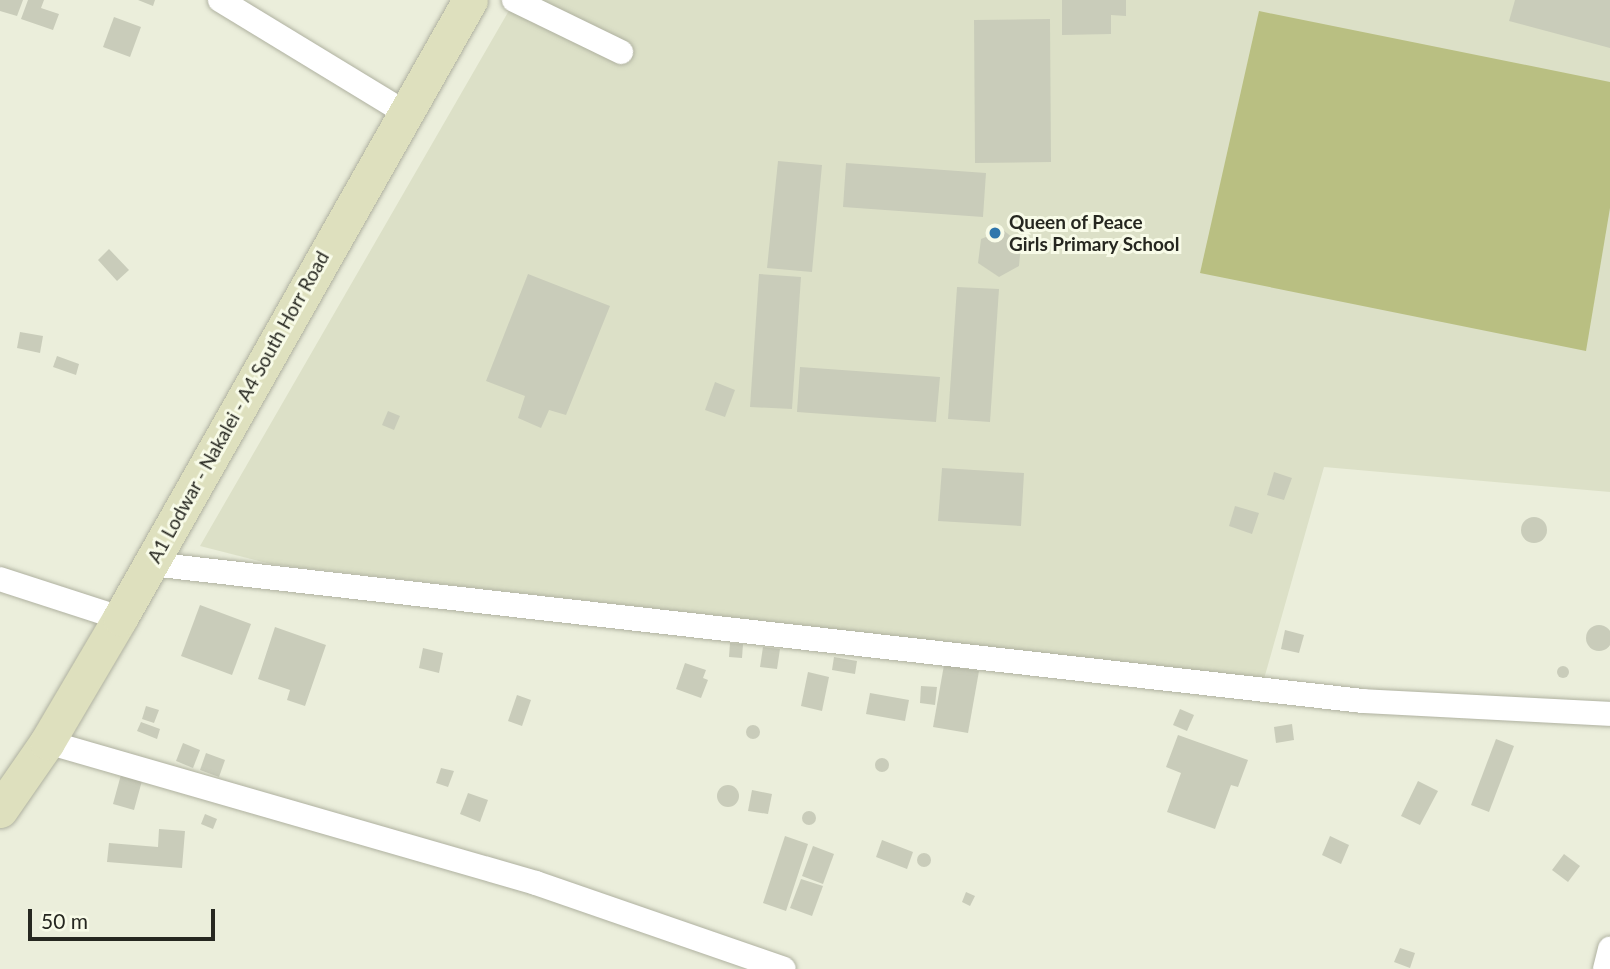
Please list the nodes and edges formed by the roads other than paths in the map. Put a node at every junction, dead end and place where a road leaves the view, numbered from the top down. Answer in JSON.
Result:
{"nodes":[{"id":1,"x":220,"y":0,"type":"edge"},
{"id":2,"x":470,"y":0,"type":"edge"},
{"id":3,"x":514,"y":0,"type":"edge"},
{"id":4,"x":621,"y":52,"type":"dead end"},
{"id":5,"x":404,"y":112,"type":"junction"},
{"id":6,"x":151,"y":564,"type":"junction"},
{"id":7,"x":0,"y":579,"type":"edge"},
{"id":8,"x":120,"y":618,"type":"junction"},
{"id":9,"x":1610,"y":714,"type":"edge"},
{"id":10,"x":47,"y":743,"type":"junction"},
{"id":11,"x":0,"y":810,"type":"edge"},
{"id":12,"x":1610,"y":949,"type":"edge"},
{"id":13,"x":784,"y":969,"type":"edge"},
{"id":14,"x":1605,"y":969,"type":"edge"}],
"edges":[{"from":1,"to":5,"type":"street"},
{"from":2,"to":5,"type":"main road","name":"A1 Lodwar - Nakalei - A4 South Horr Road"},
{"from":3,"to":4,"type":"street"},
{"from":5,"to":6,"type":"main road","name":"A1 Lodwar - Nakalei - A4 South Horr Road"},
{"from":6,"to":8,"type":"main road","name":"A1 Lodwar - Nakalei - A4 South Horr Road"},
{"from":6,"to":9,"type":"street"},
{"from":7,"to":8,"type":"street"},
{"from":8,"to":10,"type":"main road","name":"A1 Lodwar - Nakalei - A4 South Horr Road"},
{"from":10,"to":11,"type":"main road","name":"A1 Lodwar - Nakalei - A4 South Horr Road"},
{"from":10,"to":13,"type":"street"},
{"from":12,"to":14,"type":"street"}]}
